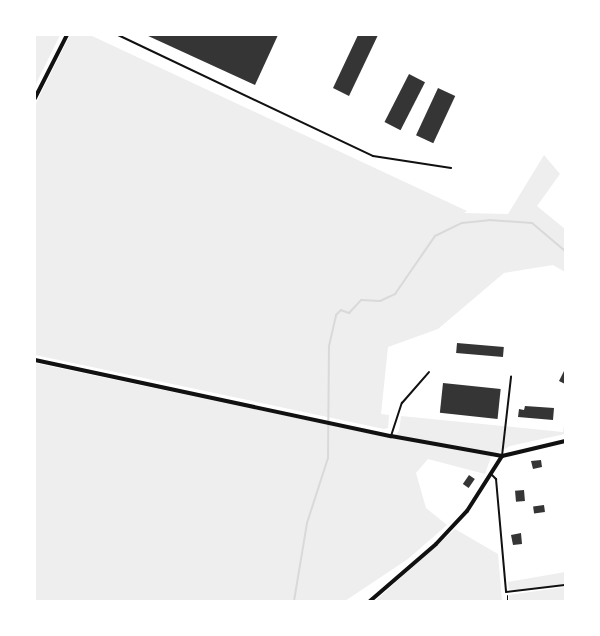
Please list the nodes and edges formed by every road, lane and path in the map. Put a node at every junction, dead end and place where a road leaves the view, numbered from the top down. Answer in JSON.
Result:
{"nodes":[{"id":1,"x":67,"y":35,"type":"edge"},
{"id":2,"x":118,"y":35,"type":"edge"},
{"id":3,"x":35,"y":98,"type":"edge"},
{"id":4,"x":451,"y":168,"type":"dead end"},
{"id":5,"x":35,"y":360,"type":"edge"},
{"id":6,"x":429,"y":372,"type":"dead end"},
{"id":7,"x":511,"y":376,"type":"dead end"},
{"id":8,"x":391,"y":436,"type":"junction"},
{"id":9,"x":565,"y":441,"type":"edge"},
{"id":10,"x":502,"y":456,"type":"junction"},
{"id":11,"x":492,"y":475,"type":"junction"},
{"id":12,"x":565,"y":585,"type":"edge"},
{"id":13,"x":370,"y":601,"type":"edge"}],
"edges":[{"from":1,"to":3,"type":"street"},
{"from":2,"to":4,"type":"lane"},
{"from":5,"to":8,"type":"street"},
{"from":6,"to":8,"type":"lane"},
{"from":7,"to":10,"type":"lane"},
{"from":8,"to":10,"type":"street"},
{"from":9,"to":10,"type":"street"},
{"from":10,"to":11,"type":"street"},
{"from":11,"to":12,"type":"lane"},
{"from":11,"to":13,"type":"street"}]}
